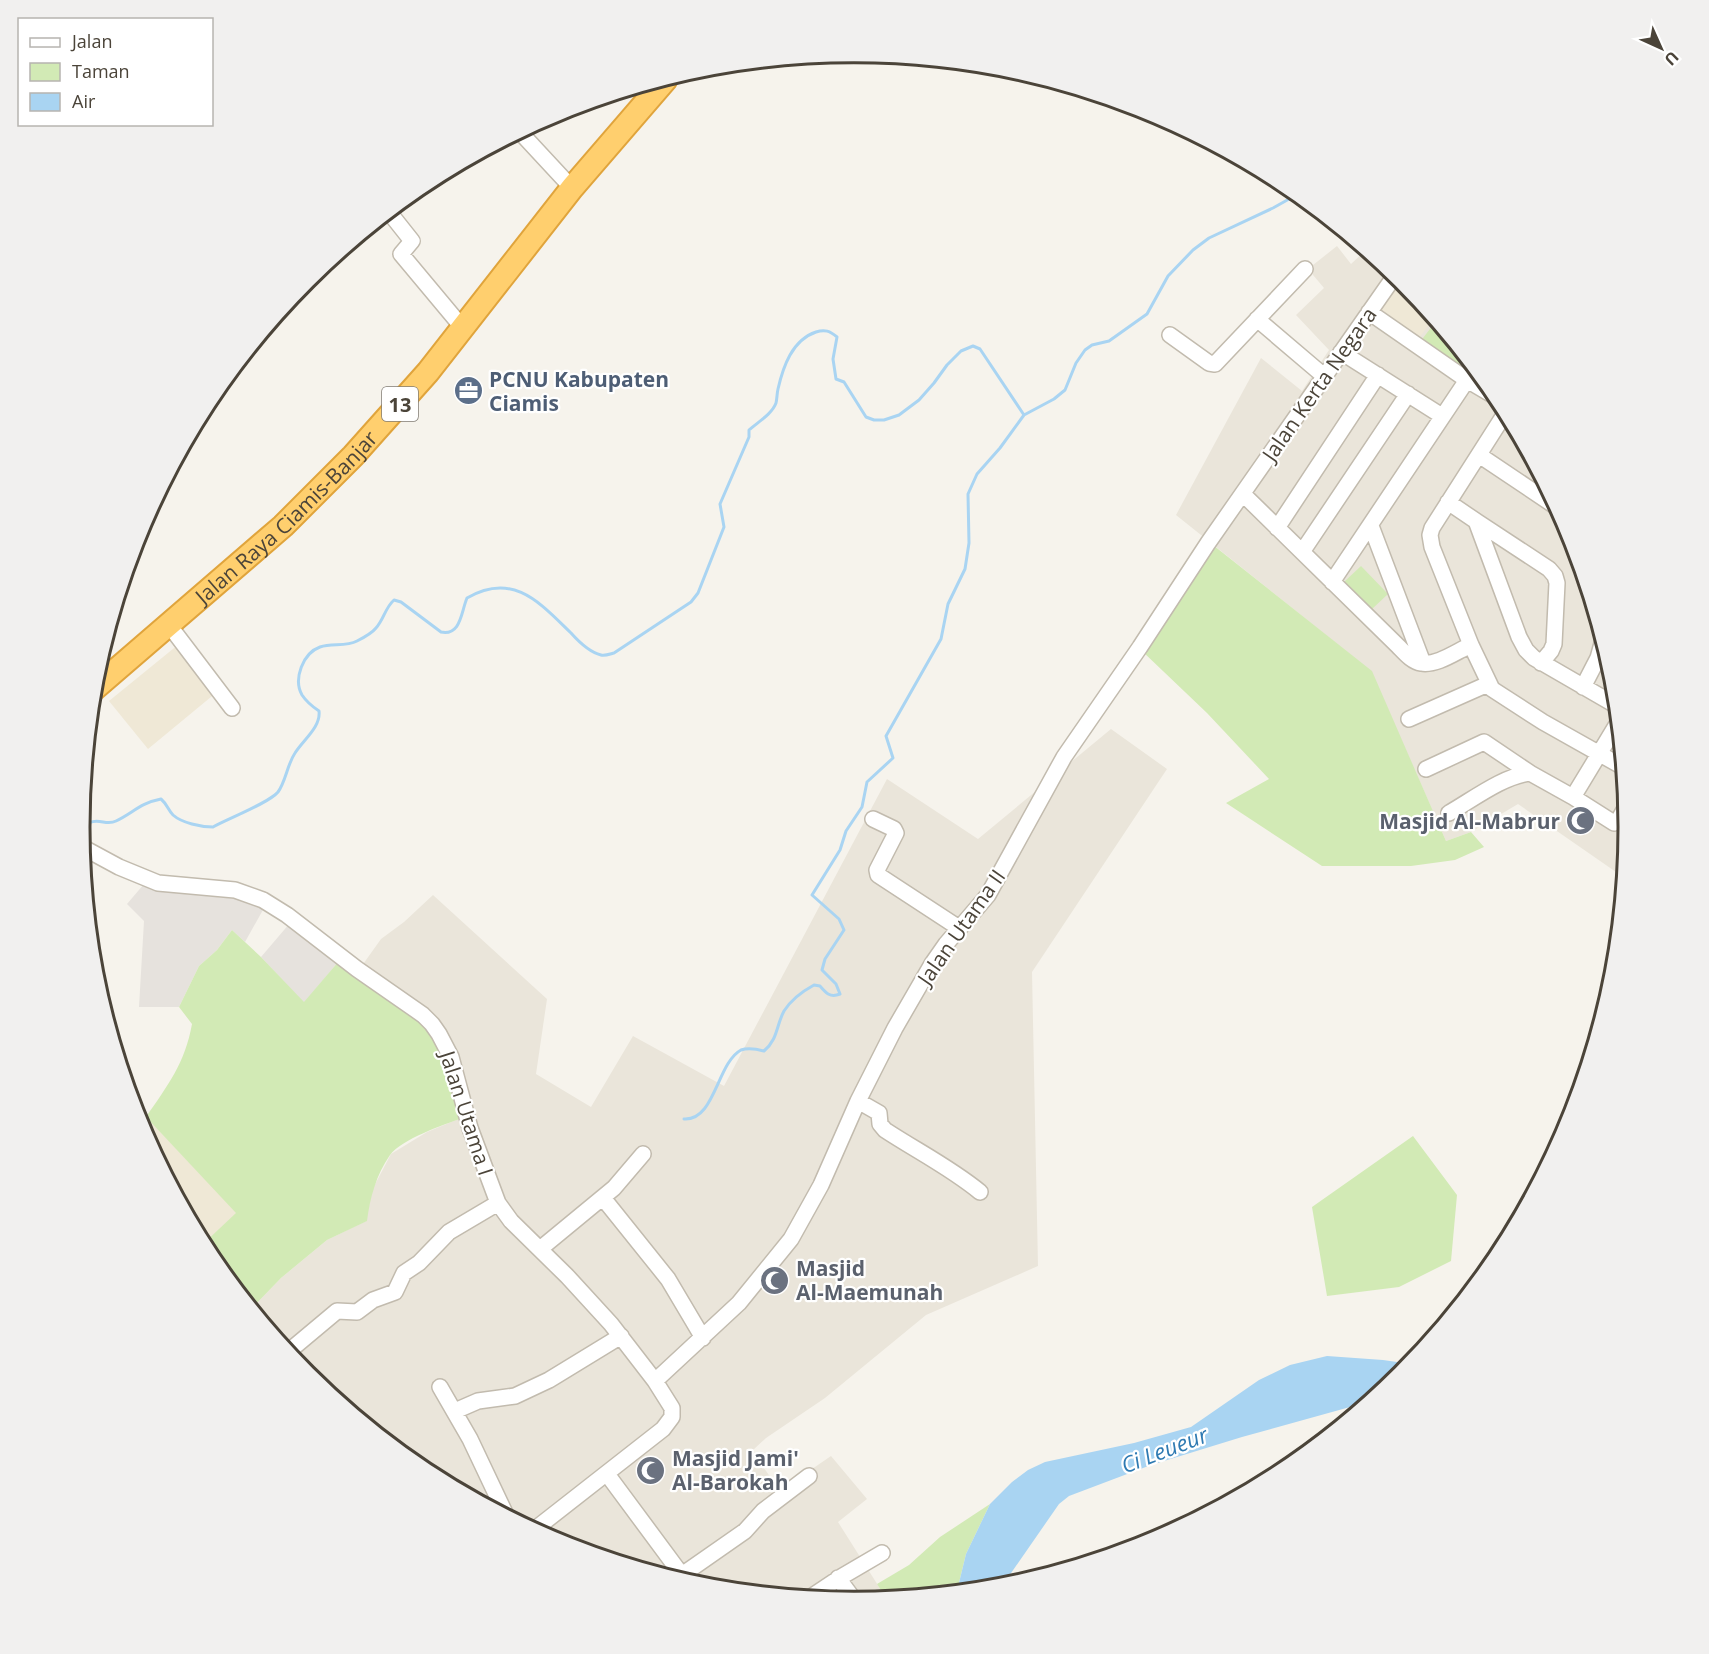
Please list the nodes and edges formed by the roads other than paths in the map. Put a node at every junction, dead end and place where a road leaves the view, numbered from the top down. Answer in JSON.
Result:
{"nodes":[{"id":1,"x":657,"y":89,"type":"edge"},
{"id":2,"x":526,"y":138,"type":"edge"},
{"id":3,"x":572,"y":188,"type":"junction"},
{"id":4,"x":394,"y":218,"type":"edge"},
{"id":5,"x":1305,"y":269,"type":"dead end"},
{"id":6,"x":1390,"y":282,"type":"edge"},
{"id":7,"x":1369,"y":312,"type":"junction"},
{"id":8,"x":1257,"y":319,"type":"junction"},
{"id":9,"x":462,"y":327,"type":"junction"},
{"id":10,"x":1170,"y":335,"type":"dead end"},
{"id":11,"x":1341,"y":352,"type":"junction"},
{"id":12,"x":1378,"y":375,"type":"junction"},
{"id":13,"x":1324,"y":376,"type":"junction"},
{"id":14,"x":1467,"y":380,"type":"junction"},
{"id":15,"x":1479,"y":387,"type":"edge"},
{"id":16,"x":1408,"y":394,"type":"junction"},
{"id":17,"x":1442,"y":417,"type":"junction"},
{"id":18,"x":1501,"y":420,"type":"edge"},
{"id":19,"x":1479,"y":455,"type":"junction"},
{"id":20,"x":1243,"y":494,"type":"junction"},
{"id":21,"x":1544,"y":499,"type":"edge"},
{"id":22,"x":1448,"y":502,"type":"junction"},
{"id":23,"x":1476,"y":521,"type":"junction"},
{"id":24,"x":1371,"y":526,"type":"junction"},
{"id":25,"x":1277,"y":528,"type":"junction"},
{"id":26,"x":1302,"y":552,"type":"junction"},
{"id":27,"x":1332,"y":582,"type":"junction"},
{"id":28,"x":169,"y":625,"type":"junction"},
{"id":29,"x":1471,"y":645,"type":"junction"},
{"id":30,"x":1599,"y":656,"type":"edge"},
{"id":31,"x":1423,"y":663,"type":"junction"},
{"id":32,"x":1541,"y":663,"type":"junction"},
{"id":33,"x":105,"y":680,"type":"edge"},
{"id":34,"x":1488,"y":684,"type":"junction"},
{"id":35,"x":1583,"y":687,"type":"junction"},
{"id":36,"x":1608,"y":701,"type":"edge"},
{"id":37,"x":232,"y":708,"type":"dead end"},
{"id":38,"x":1409,"y":719,"type":"dead end"},
{"id":39,"x":1612,"y":732,"type":"edge"},
{"id":40,"x":1599,"y":754,"type":"junction"},
{"id":41,"x":1616,"y":763,"type":"edge"},
{"id":42,"x":1426,"y":769,"type":"dead end"},
{"id":43,"x":1530,"y":773,"type":"junction"},
{"id":44,"x":1573,"y":797,"type":"junction"},
{"id":45,"x":1449,"y":813,"type":"dead end"},
{"id":46,"x":873,"y":819,"type":"dead end"},
{"id":47,"x":1618,"y":821,"type":"edge"},
{"id":48,"x":91,"y":852,"type":"edge"},
{"id":49,"x":959,"y":928,"type":"junction"},
{"id":50,"x":860,"y":1102,"type":"junction"},
{"id":51,"x":643,"y":1154,"type":"dead end"},
{"id":52,"x":980,"y":1192,"type":"dead end"},
{"id":53,"x":603,"y":1198,"type":"junction"},
{"id":54,"x":498,"y":1203,"type":"junction"},
{"id":55,"x":540,"y":1249,"type":"junction"},
{"id":56,"x":621,"y":1336,"type":"junction"},
{"id":57,"x":703,"y":1338,"type":"junction"},
{"id":58,"x":295,"y":1346,"type":"edge"},
{"id":59,"x":655,"y":1381,"type":"junction"},
{"id":60,"x":440,"y":1387,"type":"dead end"},
{"id":61,"x":455,"y":1412,"type":"junction"},
{"id":62,"x":607,"y":1474,"type":"junction"},
{"id":63,"x":809,"y":1476,"type":"dead end"},
{"id":64,"x":501,"y":1504,"type":"edge"},
{"id":65,"x":542,"y":1524,"type":"edge"},
{"id":66,"x":882,"y":1553,"type":"dead end"},
{"id":67,"x":679,"y":1570,"type":"edge"},
{"id":68,"x":692,"y":1573,"type":"edge"},
{"id":69,"x":838,"y":1578,"type":"junction"},
{"id":70,"x":821,"y":1590,"type":"edge"},
{"id":71,"x":847,"y":1591,"type":"edge"}],
"edges":[{"from":1,"to":3,"type":"highway","name":"Jalan Raya Ciamis-Banjar","number":"13"},
{"from":2,"to":3,"type":"street"},
{"from":3,"to":9,"type":"highway","name":"Jalan Raya Ciamis-Banjar","number":"13"},
{"from":4,"to":9,"type":"street"},
{"from":5,"to":8,"type":"street"},
{"from":6,"to":7,"type":"street","name":"Jalan Kerta Negara"},
{"from":7,"to":11,"type":"street","name":"Jalan Kerta Negara"},
{"from":7,"to":14,"type":"street"},
{"from":8,"to":10,"type":"street"},
{"from":8,"to":13,"type":"street"},
{"from":9,"to":28,"type":"highway","name":"Jalan Raya Ciamis-Banjar","number":"13"},
{"from":11,"to":12,"type":"street"},
{"from":11,"to":13,"type":"street","name":"Jalan Kerta Negara"},
{"from":12,"to":16,"type":"street"},
{"from":12,"to":25,"type":"street"},
{"from":13,"to":20,"type":"street","name":"Jalan Kerta Negara"},
{"from":14,"to":15,"type":"street"},
{"from":14,"to":17,"type":"street"},
{"from":16,"to":17,"type":"street"},
{"from":16,"to":26,"type":"street"},
{"from":17,"to":24,"type":"street"},
{"from":18,"to":19,"type":"street"},
{"from":19,"to":21,"type":"street"},
{"from":19,"to":22,"type":"street"},
{"from":20,"to":25,"type":"street"},
{"from":20,"to":49,"type":"street","name":"Jalan Utama II"},
{"from":22,"to":23,"type":"street"},
{"from":22,"to":29,"type":"street"},
{"from":23,"to":32,"type":"street"},
{"from":23,"to":32,"type":"street"},
{"from":24,"to":27,"type":"street"},
{"from":24,"to":31,"type":"street"},
{"from":25,"to":26,"type":"street"},
{"from":26,"to":27,"type":"street"},
{"from":27,"to":31,"type":"street"},
{"from":28,"to":33,"type":"highway","name":"Jalan Raya Ciamis-Banjar","number":"13"},
{"from":28,"to":37,"type":"street"},
{"from":29,"to":31,"type":"street"},
{"from":29,"to":34,"type":"street"},
{"from":30,"to":35,"type":"street"},
{"from":32,"to":35,"type":"street"},
{"from":34,"to":38,"type":"street"},
{"from":34,"to":40,"type":"street"},
{"from":35,"to":36,"type":"street"},
{"from":39,"to":40,"type":"street"},
{"from":40,"to":41,"type":"street"},
{"from":40,"to":44,"type":"street"},
{"from":42,"to":43,"type":"street"},
{"from":43,"to":44,"type":"street"},
{"from":43,"to":45,"type":"street"},
{"from":44,"to":47,"type":"street"},
{"from":46,"to":49,"type":"street"},
{"from":48,"to":54,"type":"street","name":"Jalan Utama I"},
{"from":49,"to":50,"type":"street","name":"Jalan Utama II"},
{"from":50,"to":52,"type":"street"},
{"from":50,"to":57,"type":"street","name":"Jalan Utama II"},
{"from":51,"to":53,"type":"street"},
{"from":53,"to":55,"type":"street"},
{"from":53,"to":57,"type":"street"},
{"from":54,"to":55,"type":"street","name":"Jalan Utama I"},
{"from":54,"to":58,"type":"street"},
{"from":55,"to":56,"type":"street","name":"Jalan Utama I"},
{"from":56,"to":59,"type":"street","name":"Jalan Utama I"},
{"from":56,"to":61,"type":"street"},
{"from":57,"to":59,"type":"street","name":"Jalan Utama II"},
{"from":59,"to":62,"type":"street","name":"Jalan Utama I"},
{"from":60,"to":61,"type":"street"},
{"from":61,"to":64,"type":"street"},
{"from":62,"to":65,"type":"street","name":"Jalan Utama I"},
{"from":62,"to":67,"type":"street"},
{"from":63,"to":68,"type":"street"},
{"from":66,"to":69,"type":"street"},
{"from":69,"to":70,"type":"street"},
{"from":69,"to":71,"type":"street"}]}
